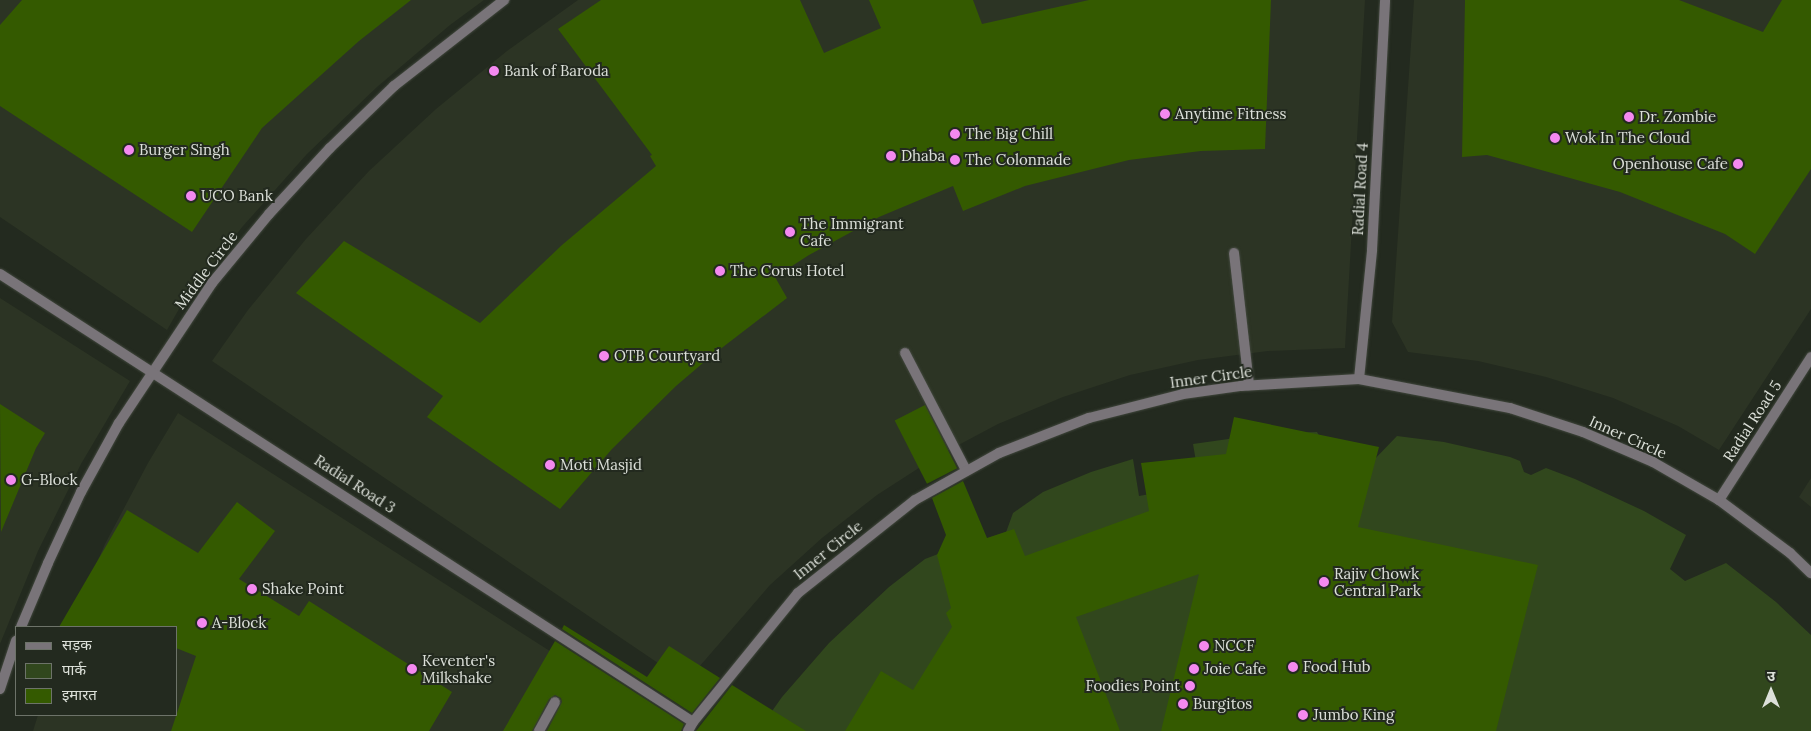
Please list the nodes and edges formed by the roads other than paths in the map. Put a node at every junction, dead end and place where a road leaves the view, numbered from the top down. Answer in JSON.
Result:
{"nodes":[{"id":1,"x":504,"y":0,"type":"edge"},
{"id":2,"x":1385,"y":0,"type":"edge"},
{"id":3,"x":1234,"y":252,"type":"dead end"},
{"id":4,"x":0,"y":274,"type":"edge"},
{"id":5,"x":905,"y":353,"type":"dead end"},
{"id":6,"x":1811,"y":357,"type":"edge"},
{"id":7,"x":152,"y":372,"type":"junction"},
{"id":8,"x":1359,"y":379,"type":"junction"},
{"id":9,"x":1249,"y":385,"type":"junction"},
{"id":10,"x":966,"y":470,"type":"junction"},
{"id":11,"x":1719,"y":500,"type":"junction"},
{"id":12,"x":1811,"y":573,"type":"edge"},
{"id":13,"x":22,"y":626,"type":"edge"},
{"id":14,"x":15,"y":644,"type":"edge"},
{"id":15,"x":0,"y":689,"type":"edge"},
{"id":16,"x":555,"y":702,"type":"dead end"},
{"id":17,"x":691,"y":726,"type":"edge"},
{"id":18,"x":539,"y":731,"type":"edge"}],
"edges":[{"from":1,"to":7,"type":"street","name":"Middle Circle"},
{"from":2,"to":8,"type":"street","name":"Radial Road 4"},
{"from":3,"to":9,"type":"street"},
{"from":4,"to":7,"type":"street","name":"Radial Road 3"},
{"from":5,"to":10,"type":"street"},
{"from":6,"to":11,"type":"street","name":"Radial Road 5"},
{"from":7,"to":13,"type":"street","name":"Middle Circle"},
{"from":7,"to":17,"type":"street","name":"Radial Road 3"},
{"from":8,"to":9,"type":"street","name":"Inner Circle"},
{"from":8,"to":11,"type":"street","name":"Inner Circle"},
{"from":9,"to":10,"type":"street","name":"Inner Circle"},
{"from":10,"to":17,"type":"street","name":"Inner Circle"},
{"from":11,"to":12,"type":"street","name":"Inner Circle"},
{"from":14,"to":15,"type":"street"},
{"from":16,"to":18,"type":"street"}]}
